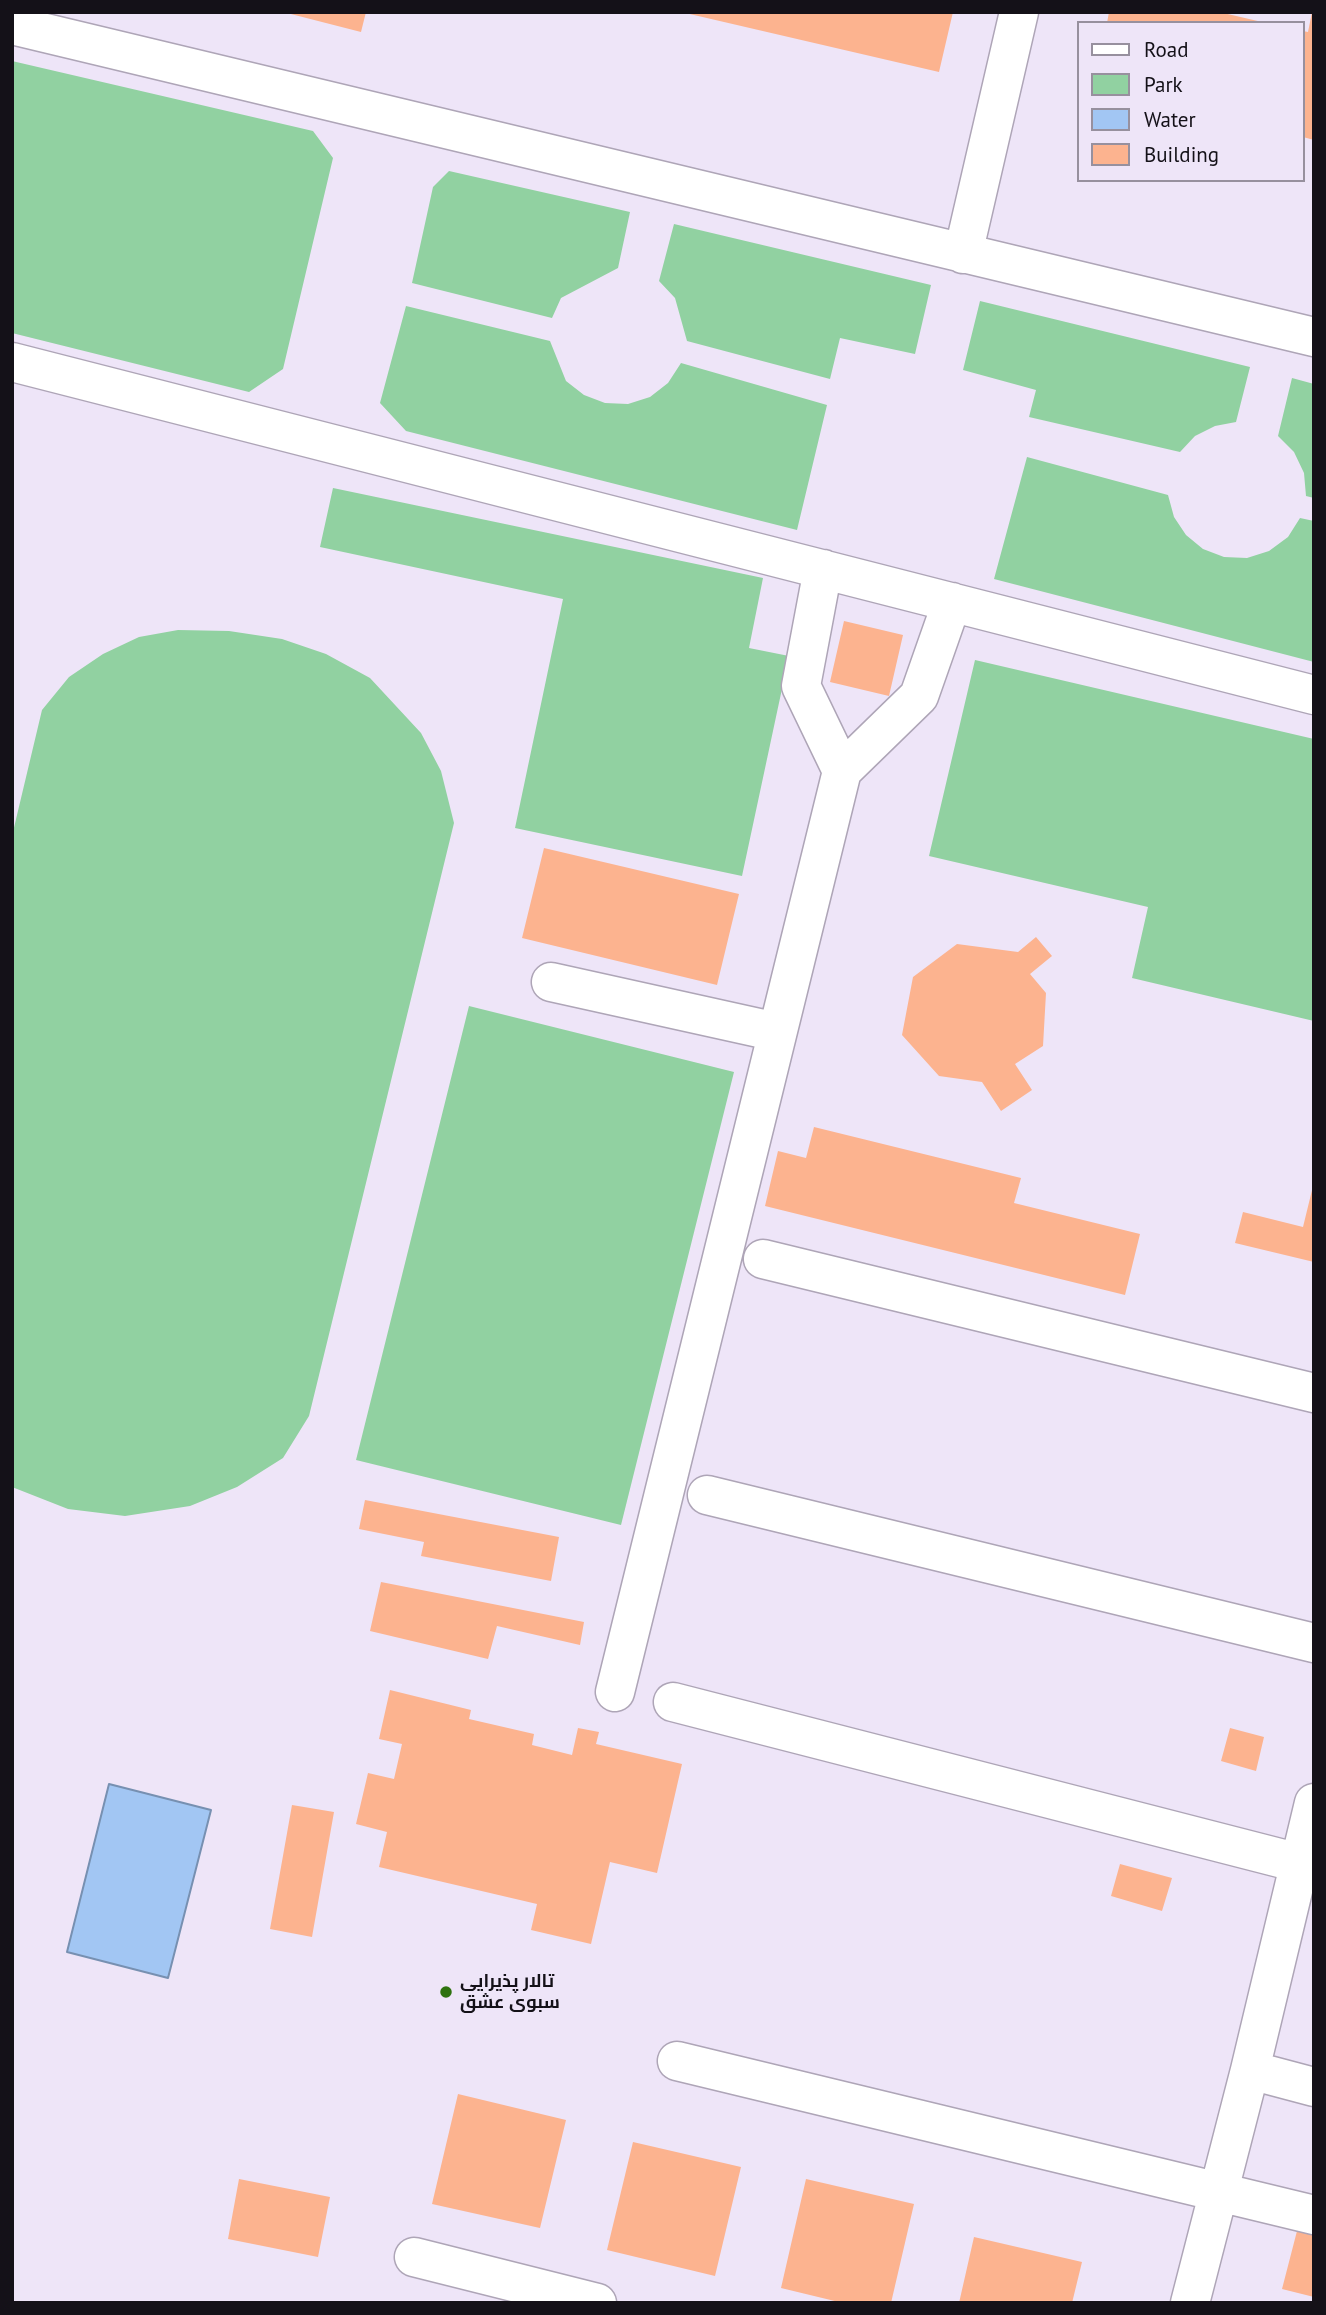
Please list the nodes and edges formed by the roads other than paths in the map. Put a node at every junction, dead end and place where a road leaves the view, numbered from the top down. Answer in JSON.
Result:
{"nodes":[{"id":1,"x":1019,"y":12,"type":"edge"},
{"id":2,"x":12,"y":25,"type":"edge"},
{"id":3,"x":963,"y":254,"type":"junction"},
{"id":4,"x":1314,"y":337,"type":"edge"},
{"id":5,"x":12,"y":362,"type":"edge"},
{"id":6,"x":823,"y":569,"type":"junction"},
{"id":7,"x":951,"y":602,"type":"junction"},
{"id":8,"x":1314,"y":695,"type":"edge"},
{"id":9,"x":842,"y":771,"type":"junction"},
{"id":10,"x":551,"y":982,"type":"dead end"},
{"id":11,"x":777,"y":1032,"type":"junction"},
{"id":12,"x":763,"y":1259,"type":"dead end"},
{"id":13,"x":1314,"y":1394,"type":"edge"},
{"id":14,"x":707,"y":1495,"type":"dead end"},
{"id":15,"x":1314,"y":1643,"type":"edge"},
{"id":16,"x":615,"y":1692,"type":"dead end"},
{"id":17,"x":673,"y":1702,"type":"dead end"},
{"id":18,"x":1314,"y":1803,"type":"edge"},
{"id":19,"x":1299,"y":1863,"type":"junction"},
{"id":20,"x":1301,"y":1911,"type":"edge"},
{"id":21,"x":677,"y":2061,"type":"dead end"},
{"id":22,"x":1250,"y":2070,"type":"junction"},
{"id":23,"x":1314,"y":2087,"type":"edge"},
{"id":24,"x":1218,"y":2190,"type":"junction"},
{"id":25,"x":1314,"y":2215,"type":"edge"},
{"id":26,"x":414,"y":2257,"type":"dead end"},
{"id":27,"x":597,"y":2303,"type":"edge"},
{"id":28,"x":1190,"y":2303,"type":"edge"}],
"edges":[{"from":1,"to":3,"type":"lane"},
{"from":2,"to":3,"type":"lane"},
{"from":3,"to":4,"type":"lane"},
{"from":5,"to":6,"type":"lane"},
{"from":6,"to":7,"type":"lane"},
{"from":6,"to":9,"type":"lane"},
{"from":7,"to":8,"type":"lane"},
{"from":7,"to":9,"type":"lane"},
{"from":9,"to":11,"type":"lane"},
{"from":10,"to":11,"type":"lane"},
{"from":11,"to":16,"type":"lane"},
{"from":12,"to":13,"type":"lane"},
{"from":14,"to":15,"type":"lane"},
{"from":17,"to":19,"type":"lane"},
{"from":18,"to":19,"type":"lane"},
{"from":19,"to":20,"type":"lane"},
{"from":20,"to":22,"type":"lane"},
{"from":21,"to":24,"type":"lane"},
{"from":22,"to":23,"type":"lane"},
{"from":22,"to":24,"type":"lane"},
{"from":24,"to":25,"type":"lane"},
{"from":24,"to":28,"type":"lane"},
{"from":26,"to":27,"type":"lane"}]}
